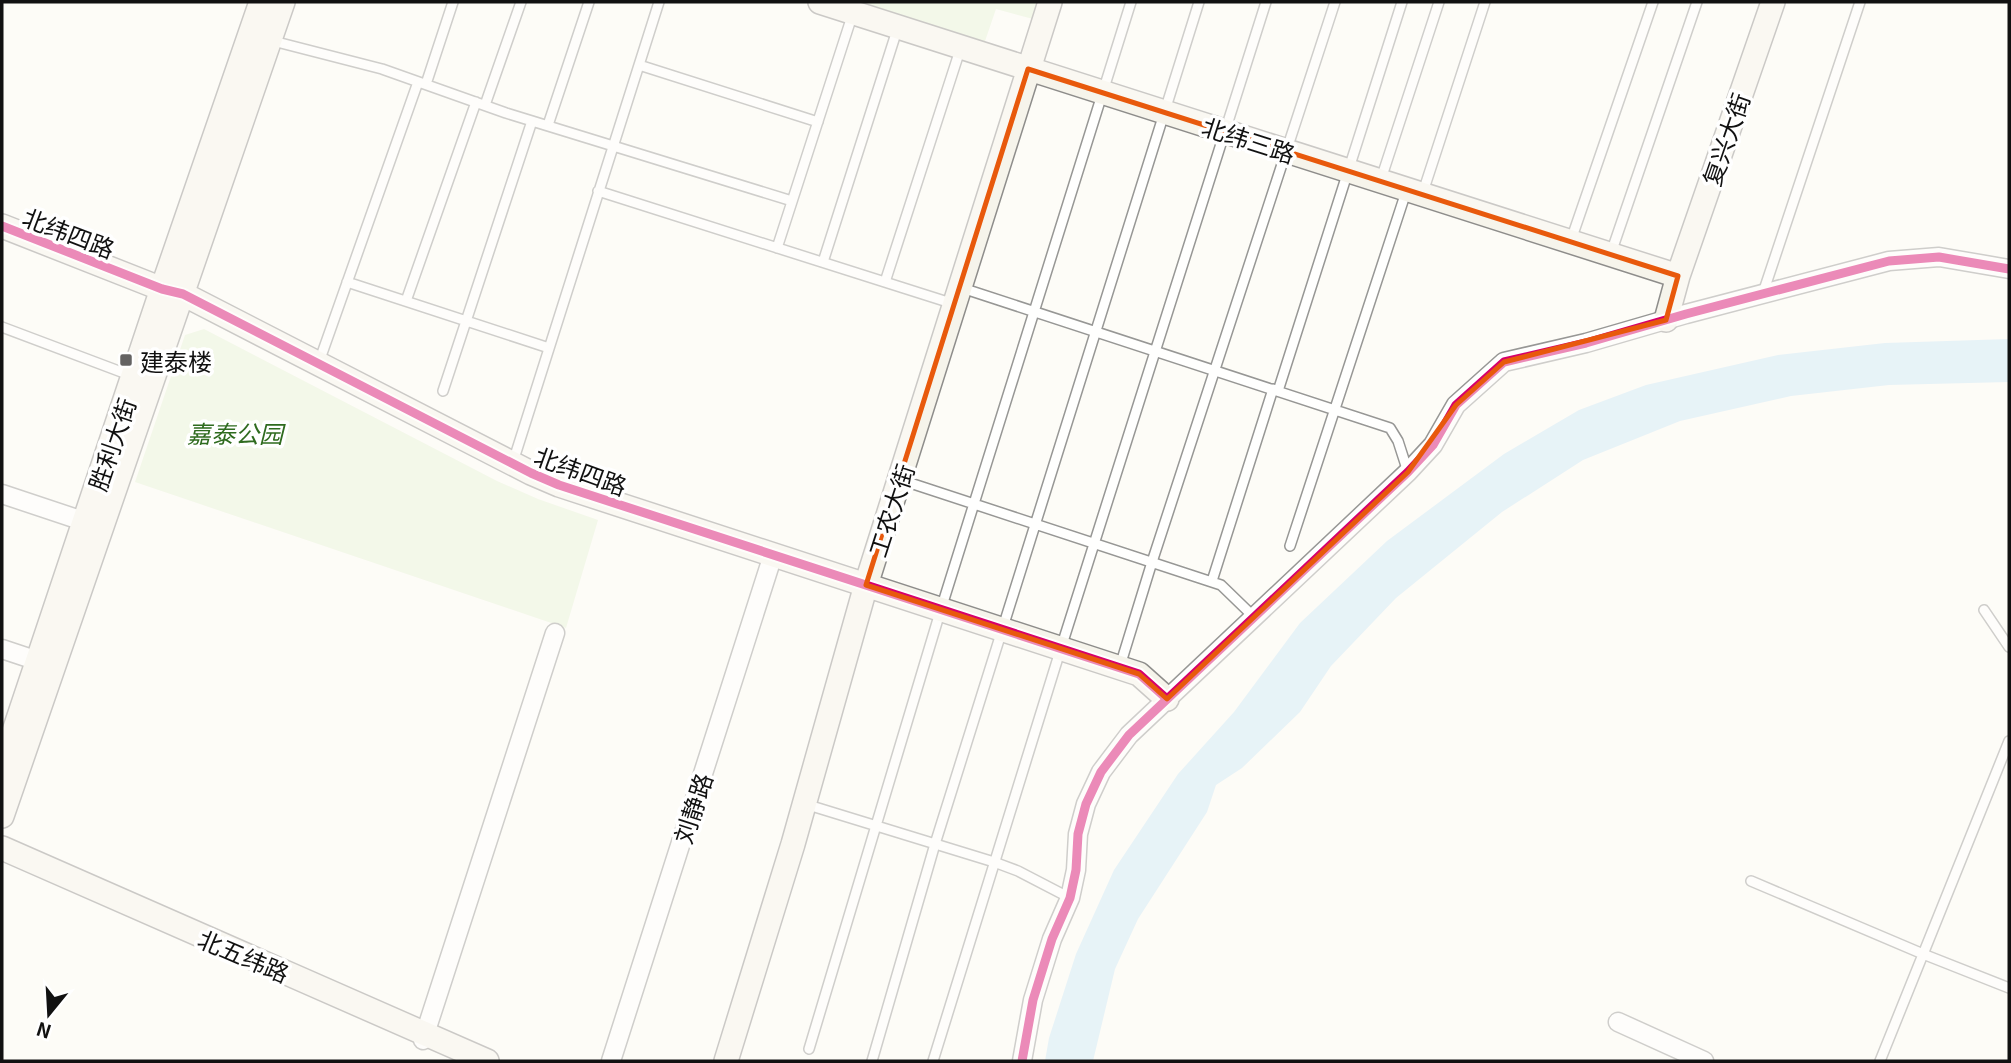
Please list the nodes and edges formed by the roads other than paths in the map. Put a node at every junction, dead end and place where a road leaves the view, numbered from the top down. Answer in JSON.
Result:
{"nodes":[{"id":1,"x":261,"y":2,"type":"edge"},
{"id":2,"x":283,"y":2,"type":"edge"},
{"id":3,"x":453,"y":2,"type":"edge"},
{"id":4,"x":521,"y":2,"type":"edge"},
{"id":5,"x":589,"y":2,"type":"edge"},
{"id":6,"x":659,"y":2,"type":"edge"},
{"id":7,"x":820,"y":2,"type":"edge"},
{"id":8,"x":1050,"y":2,"type":"edge"},
{"id":9,"x":1131,"y":2,"type":"edge"},
{"id":10,"x":1199,"y":2,"type":"edge"},
{"id":11,"x":1266,"y":2,"type":"edge"},
{"id":12,"x":1335,"y":2,"type":"edge"},
{"id":13,"x":1402,"y":2,"type":"edge"},
{"id":14,"x":1439,"y":2,"type":"edge"},
{"id":15,"x":1485,"y":2,"type":"edge"},
{"id":16,"x":1653,"y":2,"type":"edge"},
{"id":17,"x":1697,"y":2,"type":"edge"},
{"id":18,"x":1773,"y":2,"type":"edge"},
{"id":19,"x":1860,"y":2,"type":"edge"},
{"id":20,"x":853,"y":12,"type":"junction"},
{"id":21,"x":899,"y":27,"type":"junction"},
{"id":22,"x":260,"y":36,"type":"junction"},
{"id":23,"x":961,"y":47,"type":"junction"},
{"id":24,"x":639,"y":65,"type":"junction"},
{"id":25,"x":1028,"y":69,"type":"junction"},
{"id":26,"x":422,"y":83,"type":"junction"},
{"id":27,"x":1102,"y":92,"type":"junction"},
{"id":28,"x":481,"y":104,"type":"junction"},
{"id":29,"x":1164,"y":112,"type":"junction"},
{"id":30,"x":532,"y":121,"type":"junction"},
{"id":31,"x":818,"y":122,"type":"junction"},
{"id":32,"x":548,"y":125,"type":"junction"},
{"id":33,"x":1224,"y":131,"type":"junction"},
{"id":34,"x":613,"y":145,"type":"junction"},
{"id":35,"x":1286,"y":151,"type":"junction"},
{"id":36,"x":1349,"y":170,"type":"junction"},
{"id":37,"x":1380,"y":181,"type":"junction"},
{"id":38,"x":598,"y":191,"type":"junction"},
{"id":39,"x":1415,"y":192,"type":"junction"},
{"id":40,"x":792,"y":201,"type":"junction"},
{"id":41,"x":2,"y":226,"type":"edge"},
{"id":42,"x":1570,"y":242,"type":"junction"},
{"id":43,"x":777,"y":248,"type":"junction"},
{"id":44,"x":1611,"y":254,"type":"junction"},
{"id":45,"x":823,"y":262,"type":"junction"},
{"id":46,"x":2009,"y":269,"type":"edge"},
{"id":47,"x":1678,"y":276,"type":"junction"},
{"id":48,"x":347,"y":282,"type":"junction"},
{"id":49,"x":886,"y":282,"type":"junction"},
{"id":50,"x":1763,"y":295,"type":"junction"},
{"id":51,"x":175,"y":296,"type":"junction"},
{"id":52,"x":958,"y":296,"type":"junction"},
{"id":53,"x":406,"y":301,"type":"junction"},
{"id":54,"x":1034,"y":311,"type":"junction"},
{"id":55,"x":1666,"y":320,"type":"junction"},
{"id":56,"x":466,"y":321,"type":"junction"},
{"id":57,"x":2,"y":327,"type":"edge"},
{"id":58,"x":1095,"y":331,"type":"junction"},
{"id":59,"x":549,"y":348,"type":"junction"},
{"id":60,"x":1156,"y":351,"type":"junction"},
{"id":61,"x":316,"y":369,"type":"junction"},
{"id":62,"x":1215,"y":370,"type":"junction"},
{"id":63,"x":134,"y":377,"type":"junction"},
{"id":64,"x":1275,"y":390,"type":"junction"},
{"id":65,"x":443,"y":391,"type":"dead end"},
{"id":66,"x":1334,"y":409,"type":"junction"},
{"id":67,"x":511,"y":469,"type":"junction"},
{"id":68,"x":1408,"y":472,"type":"junction"},
{"id":69,"x":900,"y":480,"type":"junction"},
{"id":70,"x":2,"y":494,"type":"edge"},
{"id":71,"x":974,"y":504,"type":"junction"},
{"id":72,"x":1035,"y":524,"type":"junction"},
{"id":73,"x":93,"y":525,"type":"junction"},
{"id":74,"x":1095,"y":543,"type":"junction"},
{"id":75,"x":1290,"y":546,"type":"dead end"},
{"id":76,"x":772,"y":559,"type":"junction"},
{"id":77,"x":1153,"y":562,"type":"junction"},
{"id":78,"x":1212,"y":582,"type":"junction"},
{"id":79,"x":861,"y":589,"type":"junction"},
{"id":80,"x":941,"y":609,"type":"junction"},
{"id":81,"x":1984,"y":610,"type":"dead end"},
{"id":82,"x":1254,"y":617,"type":"junction"},
{"id":83,"x":1002,"y":629,"type":"junction"},
{"id":84,"x":555,"y":633,"type":"dead end"},
{"id":85,"x":2009,"y":647,"type":"edge"},
{"id":86,"x":1061,"y":648,"type":"junction"},
{"id":87,"x":2,"y":649,"type":"edge"},
{"id":88,"x":38,"y":662,"type":"junction"},
{"id":89,"x":1120,"y":668,"type":"junction"},
{"id":90,"x":1167,"y":699,"type":"junction"},
{"id":91,"x":2009,"y":741,"type":"edge"},
{"id":92,"x":2,"y":767,"type":"edge"},
{"id":93,"x":804,"y":804,"type":"junction"},
{"id":94,"x":2,"y":816,"type":"edge"},
{"id":95,"x":875,"y":826,"type":"junction"},
{"id":96,"x":935,"y":844,"type":"junction"},
{"id":97,"x":2,"y":848,"type":"edge"},
{"id":98,"x":2,"y":856,"type":"edge"},
{"id":99,"x":994,"y":862,"type":"junction"},
{"id":100,"x":1751,"y":881,"type":"dead end"},
{"id":101,"x":1070,"y":898,"type":"junction"},
{"id":102,"x":1923,"y":954,"type":"junction"},
{"id":103,"x":2009,"y":988,"type":"edge"},
{"id":104,"x":1618,"y":1022,"type":"dead end"},
{"id":105,"x":424,"y":1036,"type":"junction"},
{"id":106,"x":809,"y":1048,"type":"dead end"},
{"id":107,"x":469,"y":1061,"type":"edge"},
{"id":108,"x":487,"y":1061,"type":"edge"},
{"id":109,"x":611,"y":1061,"type":"edge"},
{"id":110,"x":717,"y":1061,"type":"edge"},
{"id":111,"x":726,"y":1061,"type":"edge"},
{"id":112,"x":872,"y":1061,"type":"edge"},
{"id":113,"x":933,"y":1061,"type":"edge"},
{"id":114,"x":1022,"y":1061,"type":"edge"},
{"id":115,"x":1704,"y":1061,"type":"edge"},
{"id":116,"x":1880,"y":1061,"type":"edge"}],
"edges":[{"from":1,"to":22,"type":"street","name":"胜利大街"},
{"from":2,"to":22,"type":"street"},
{"from":3,"to":26,"type":"lane"},
{"from":4,"to":28,"type":"lane"},
{"from":5,"to":32,"type":"lane"},
{"from":6,"to":24,"type":"lane"},
{"from":7,"to":20,"type":"street","name":"北纬三路"},
{"from":8,"to":25,"type":"street","name":"工农大街"},
{"from":9,"to":27,"type":"lane"},
{"from":10,"to":29,"type":"lane"},
{"from":11,"to":33,"type":"lane"},
{"from":12,"to":35,"type":"lane"},
{"from":13,"to":36,"type":"lane"},
{"from":14,"to":37,"type":"lane"},
{"from":15,"to":39,"type":"lane"},
{"from":16,"to":42,"type":"lane"},
{"from":17,"to":44,"type":"lane"},
{"from":18,"to":47,"type":"street","name":"复兴大街"},
{"from":19,"to":50,"type":"lane"},
{"from":20,"to":21,"type":"street","name":"北纬三路"},
{"from":20,"to":31,"type":"lane"},
{"from":21,"to":23,"type":"street","name":"北纬三路"},
{"from":21,"to":45,"type":"lane"},
{"from":22,"to":26,"type":"lane"},
{"from":22,"to":51,"type":"street","name":"胜利大街"},
{"from":23,"to":25,"type":"street","name":"北纬三路"},
{"from":23,"to":49,"type":"lane"},
{"from":24,"to":31,"type":"lane"},
{"from":24,"to":34,"type":"lane"},
{"from":25,"to":27,"type":"street","name":"北纬三路"},
{"from":25,"to":52,"type":"street","name":"工农大街"},
{"from":26,"to":28,"type":"lane"},
{"from":26,"to":48,"type":"lane"},
{"from":27,"to":29,"type":"street","name":"北纬三路"},
{"from":27,"to":54,"type":"lane"},
{"from":28,"to":30,"type":"lane"},
{"from":28,"to":53,"type":"lane"},
{"from":29,"to":33,"type":"street","name":"北纬三路"},
{"from":29,"to":58,"type":"lane"},
{"from":30,"to":32,"type":"lane"},
{"from":30,"to":56,"type":"lane"},
{"from":31,"to":40,"type":"lane"},
{"from":32,"to":34,"type":"lane"},
{"from":33,"to":35,"type":"street","name":"北纬三路"},
{"from":33,"to":60,"type":"lane"},
{"from":34,"to":38,"type":"lane"},
{"from":34,"to":40,"type":"lane"},
{"from":35,"to":36,"type":"street","name":"北纬三路"},
{"from":35,"to":62,"type":"lane"},
{"from":36,"to":37,"type":"street","name":"北纬三路"},
{"from":36,"to":64,"type":"lane"},
{"from":37,"to":39,"type":"street","name":"北纬三路"},
{"from":38,"to":43,"type":"lane"},
{"from":38,"to":59,"type":"lane"},
{"from":39,"to":42,"type":"street","name":"北纬三路"},
{"from":39,"to":66,"type":"lane"},
{"from":40,"to":43,"type":"lane"},
{"from":41,"to":51,"type":"street","name":"北纬四路"},
{"from":42,"to":44,"type":"street","name":"北纬三路"},
{"from":43,"to":45,"type":"lane"},
{"from":44,"to":47,"type":"street","name":"北纬三路"},
{"from":45,"to":49,"type":"lane"},
{"from":46,"to":50,"type":"street"},
{"from":47,"to":55,"type":"street","name":"复兴大街"},
{"from":48,"to":53,"type":"lane"},
{"from":48,"to":61,"type":"lane"},
{"from":49,"to":52,"type":"lane"},
{"from":50,"to":55,"type":"street"},
{"from":51,"to":61,"type":"street","name":"北纬四路"},
{"from":51,"to":63,"type":"street","name":"胜利大街"},
{"from":51,"to":73,"type":"street","name":"胜利大街"},
{"from":52,"to":54,"type":"lane"},
{"from":52,"to":69,"type":"street","name":"工农大街"},
{"from":53,"to":56,"type":"lane"},
{"from":54,"to":58,"type":"lane"},
{"from":54,"to":71,"type":"lane"},
{"from":55,"to":68,"type":"street"},
{"from":56,"to":59,"type":"lane"},
{"from":56,"to":65,"type":"lane"},
{"from":57,"to":63,"type":"lane"},
{"from":58,"to":60,"type":"lane"},
{"from":58,"to":72,"type":"lane"},
{"from":59,"to":67,"type":"lane"},
{"from":60,"to":62,"type":"lane"},
{"from":60,"to":74,"type":"lane"},
{"from":61,"to":67,"type":"street","name":"北纬四路"},
{"from":62,"to":64,"type":"lane"},
{"from":62,"to":77,"type":"lane"},
{"from":63,"to":73,"type":"street","name":"胜利大街"},
{"from":64,"to":66,"type":"lane"},
{"from":64,"to":78,"type":"lane"},
{"from":66,"to":68,"type":"lane"},
{"from":66,"to":75,"type":"lane"},
{"from":67,"to":76,"type":"street","name":"北纬四路"},
{"from":68,"to":82,"type":"street"},
{"from":69,"to":71,"type":"lane"},
{"from":69,"to":79,"type":"street","name":"工农大街"},
{"from":70,"to":73,"type":"street"},
{"from":71,"to":72,"type":"lane"},
{"from":71,"to":80,"type":"lane"},
{"from":72,"to":74,"type":"lane"},
{"from":72,"to":83,"type":"lane"},
{"from":73,"to":88,"type":"street","name":"胜利大街"},
{"from":73,"to":94,"type":"street","name":"胜利大街"},
{"from":74,"to":77,"type":"lane"},
{"from":74,"to":86,"type":"lane"},
{"from":76,"to":79,"type":"street","name":"北纬四路"},
{"from":76,"to":109,"type":"street","name":"刘静路"},
{"from":77,"to":78,"type":"lane"},
{"from":77,"to":89,"type":"lane"},
{"from":78,"to":82,"type":"lane"},
{"from":79,"to":80,"type":"street","name":"北纬四路"},
{"from":79,"to":93,"type":"street","name":"工农大街"},
{"from":79,"to":110,"type":"street","name":"工农大街"},
{"from":80,"to":83,"type":"street","name":"北纬四路"},
{"from":80,"to":95,"type":"lane"},
{"from":81,"to":85,"type":"lane"},
{"from":82,"to":90,"type":"street"},
{"from":83,"to":86,"type":"street","name":"北纬四路"},
{"from":83,"to":96,"type":"lane"},
{"from":84,"to":105,"type":"street"},
{"from":86,"to":89,"type":"street","name":"北纬四路"},
{"from":86,"to":99,"type":"lane"},
{"from":87,"to":88,"type":"street"},
{"from":88,"to":92,"type":"street","name":"胜利大街"},
{"from":89,"to":90,"type":"street","name":"北纬四路"},
{"from":90,"to":101,"type":"street"},
{"from":91,"to":102,"type":"lane"},
{"from":93,"to":95,"type":"lane"},
{"from":93,"to":111,"type":"street","name":"工农大街"},
{"from":95,"to":96,"type":"lane"},
{"from":95,"to":106,"type":"lane"},
{"from":96,"to":99,"type":"lane"},
{"from":96,"to":112,"type":"lane"},
{"from":97,"to":105,"type":"street","name":"北五纬路"},
{"from":98,"to":105,"type":"street","name":"北五纬路"},
{"from":99,"to":101,"type":"lane"},
{"from":99,"to":113,"type":"lane"},
{"from":100,"to":102,"type":"lane"},
{"from":101,"to":114,"type":"street"},
{"from":102,"to":103,"type":"lane"},
{"from":102,"to":116,"type":"lane"},
{"from":104,"to":115,"type":"street"},
{"from":105,"to":107,"type":"street","name":"北五纬路"},
{"from":105,"to":108,"type":"street","name":"北五纬路"}]}
